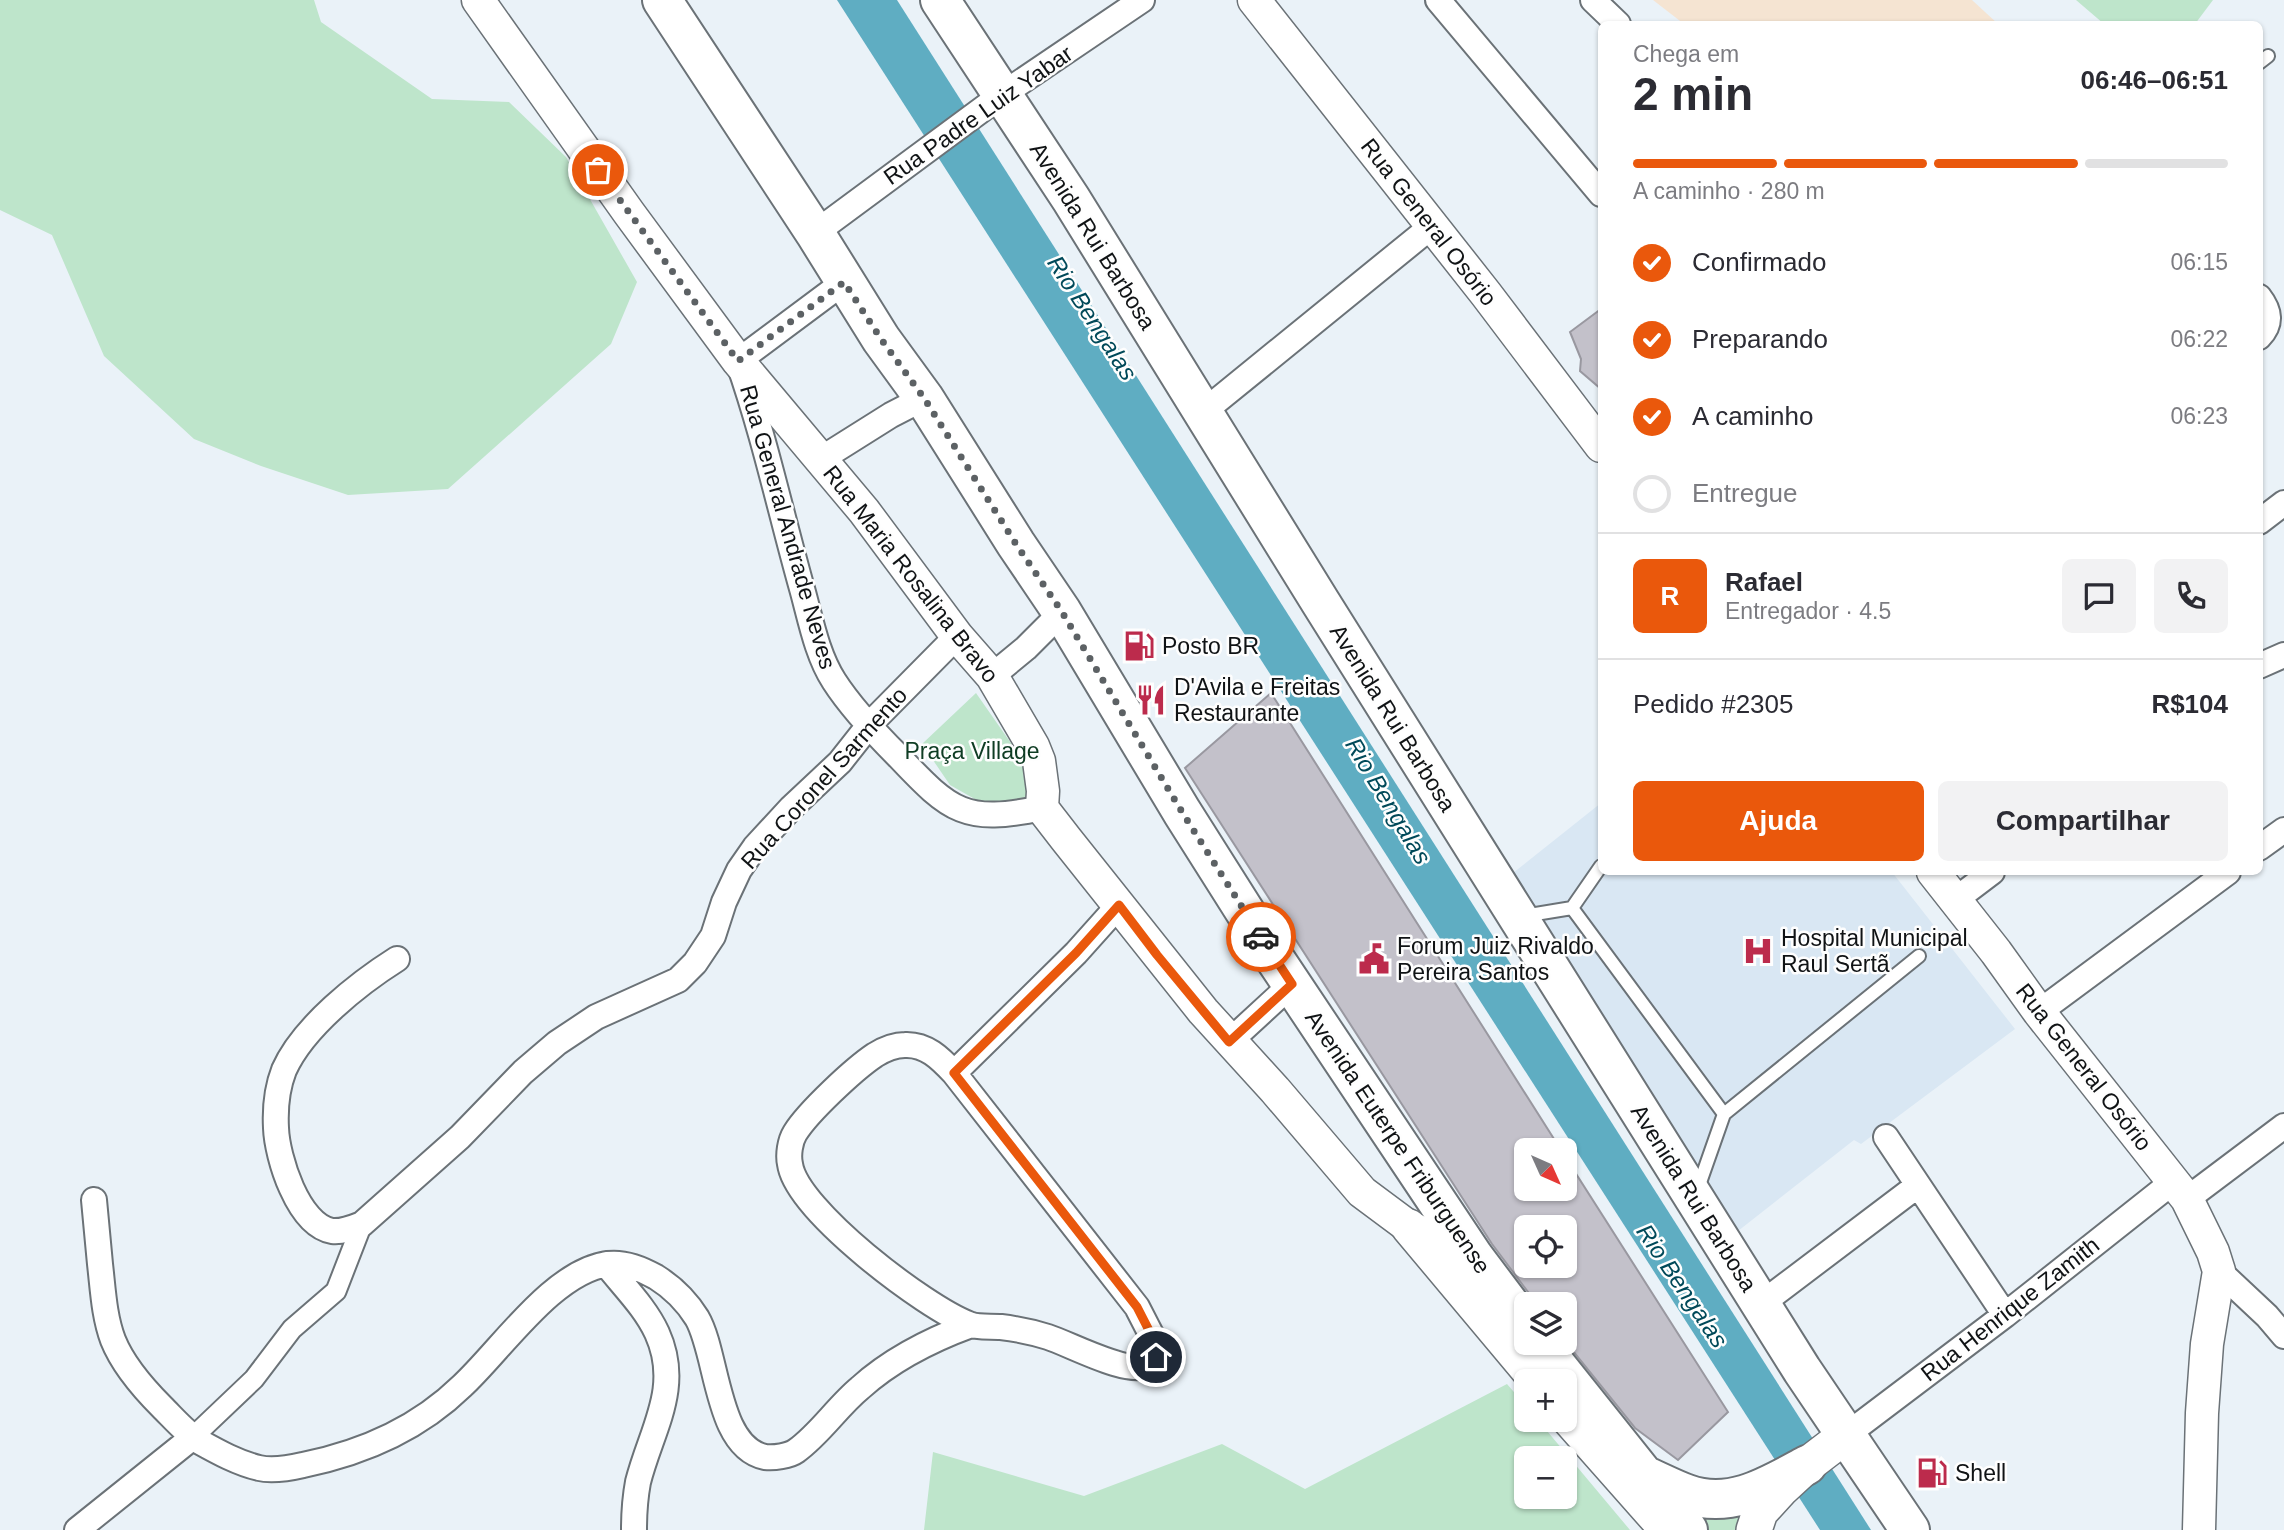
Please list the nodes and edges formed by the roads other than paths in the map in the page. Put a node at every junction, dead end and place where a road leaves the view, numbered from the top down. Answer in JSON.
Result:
{"nodes":[{"id":1,"x":478,"y":0,"type":"edge"},
{"id":2,"x":662,"y":0,"type":"edge"},
{"id":3,"x":940,"y":0,"type":"edge"},
{"id":4,"x":1142,"y":0,"type":"edge"},
{"id":5,"x":1254,"y":0,"type":"edge"},
{"id":6,"x":1438,"y":0,"type":"edge"},
{"id":7,"x":1593,"y":0,"type":"edge"},
{"id":8,"x":1615,"y":21,"type":"edge"},
{"id":9,"x":988,"y":105,"type":"junction"},
{"id":10,"x":1598,"y":190,"type":"edge"},
{"id":11,"x":1432,"y":226,"type":"junction"},
{"id":12,"x":815,"y":233,"type":"junction"},
{"id":13,"x":844,"y":282,"type":"junction"},
{"id":14,"x":738,"y":361,"type":"junction"},
{"id":15,"x":924,"y":398,"type":"junction"},
{"id":16,"x":1202,"y":413,"type":"junction"},
{"id":17,"x":1598,"y":442,"type":"edge"},
{"id":18,"x":821,"y":459,"type":"junction"},
{"id":19,"x":2284,"y":503,"type":"edge"},
{"id":20,"x":2263,"y":519,"type":"edge"},
{"id":21,"x":1062,"y":612,"type":"junction"},
{"id":22,"x":957,"y":636,"type":"junction"},
{"id":23,"x":2284,"y":655,"type":"edge"},
{"id":24,"x":2263,"y":664,"type":"edge"},
{"id":25,"x":992,"y":676,"type":"junction"},
{"id":26,"x":870,"y":724,"type":"junction"},
{"id":27,"x":1042,"y":808,"type":"junction"},
{"id":28,"x":2284,"y":830,"type":"edge"},
{"id":29,"x":2263,"y":845,"type":"edge"},
{"id":30,"x":1598,"y":870,"type":"edge"},
{"id":31,"x":1935,"y":875,"type":"edge"},
{"id":32,"x":1988,"y":875,"type":"edge"},
{"id":33,"x":2224,"y":875,"type":"edge"},
{"id":34,"x":1955,"y":900,"type":"junction"},
{"id":35,"x":1119,"y":905,"type":"junction"},
{"id":36,"x":1573,"y":908,"type":"junction"},
{"id":37,"x":1518,"y":916,"type":"junction"},
{"id":38,"x":1919,"y":956,"type":"dead end"},
{"id":39,"x":397,"y":960,"type":"dead end"},
{"id":40,"x":1292,"y":984,"type":"junction"},
{"id":41,"x":2039,"y":1012,"type":"junction"},
{"id":42,"x":1229,"y":1042,"type":"junction"},
{"id":43,"x":954,"y":1073,"type":"junction"},
{"id":44,"x":1724,"y":1114,"type":"junction"},
{"id":45,"x":2284,"y":1126,"type":"edge"},
{"id":46,"x":1886,"y":1137,"type":"dead end"},
{"id":47,"x":1917,"y":1186,"type":"junction"},
{"id":48,"x":2181,"y":1190,"type":"junction"},
{"id":49,"x":1694,"y":1198,"type":"junction"},
{"id":50,"x":94,"y":1200,"type":"dead end"},
{"id":51,"x":362,"y":1224,"type":"junction"},
{"id":52,"x":1409,"y":1227,"type":"junction"},
{"id":53,"x":1474,"y":1257,"type":"junction"},
{"id":54,"x":606,"y":1264,"type":"junction"},
{"id":55,"x":2219,"y":1271,"type":"junction"},
{"id":56,"x":1761,"y":1304,"type":"junction"},
{"id":57,"x":1514,"y":1310,"type":"edge"},
{"id":58,"x":2005,"y":1315,"type":"junction"},
{"id":59,"x":971,"y":1325,"type":"junction"},
{"id":60,"x":2284,"y":1336,"type":"edge"},
{"id":61,"x":1548,"y":1355,"type":"edge"},
{"id":62,"x":1528,"y":1369,"type":"edge"},
{"id":63,"x":1577,"y":1428,"type":"edge"},
{"id":64,"x":1845,"y":1436,"type":"junction"},
{"id":65,"x":193,"y":1437,"type":"junction"},
{"id":66,"x":1807,"y":1465,"type":"junction"},
{"id":67,"x":1641,"y":1473,"type":"junction"},
{"id":68,"x":76,"y":1530,"type":"edge"},
{"id":69,"x":634,"y":1530,"type":"edge"},
{"id":70,"x":1668,"y":1530,"type":"edge"},
{"id":71,"x":1688,"y":1530,"type":"edge"},
{"id":72,"x":1754,"y":1530,"type":"edge"},
{"id":73,"x":1910,"y":1530,"type":"edge"},
{"id":74,"x":2199,"y":1530,"type":"edge"}],
"edges":[{"from":1,"to":14,"type":"street","name":"Rua Maria Rosalina Bravo"},
{"from":2,"to":12,"type":"main road","name":"Avenida Euterpe Friburguense"},
{"from":3,"to":9,"type":"main road","name":"Avenida Rui Barbosa"},
{"from":4,"to":9,"type":"street","name":"Rua Padre Luiz Yabar"},
{"from":5,"to":11,"type":"street","name":"Rua General Osório"},
{"from":6,"to":10,"type":"street"},
{"from":7,"to":8,"type":"street"},
{"from":9,"to":12,"type":"street","name":"Rua Padre Luiz Yabar"},
{"from":9,"to":16,"type":"main road","name":"Avenida Rui Barbosa"},
{"from":11,"to":16,"type":"street"},
{"from":11,"to":17,"type":"street","name":"Rua General Osório"},
{"from":12,"to":13,"type":"main road","name":"Avenida Euterpe Friburguense"},
{"from":13,"to":14,"type":"street"},
{"from":13,"to":15,"type":"main road","name":"Avenida Euterpe Friburguense"},
{"from":14,"to":18,"type":"street","name":"Rua Maria Rosalina Bravo"},
{"from":14,"to":26,"type":"street","name":"Rua General Andrade Neves"},
{"from":15,"to":18,"type":"street"},
{"from":15,"to":21,"type":"main road","name":"Avenida Euterpe Friburguense"},
{"from":16,"to":37,"type":"main road","name":"Avenida Rui Barbosa"},
{"from":18,"to":22,"type":"street","name":"Rua Maria Rosalina Bravo"},
{"from":19,"to":20,"type":"street"},
{"from":21,"to":25,"type":"street"},
{"from":21,"to":40,"type":"main road","name":"Avenida Euterpe Friburguense"},
{"from":22,"to":25,"type":"street","name":"Rua Maria Rosalina Bravo"},
{"from":22,"to":26,"type":"street","name":"Rua Coronel Sarmento"},
{"from":23,"to":24,"type":"street"},
{"from":25,"to":27,"type":"street","name":"Rua Maria Rosalina Bravo"},
{"from":26,"to":27,"type":"street","name":"Rua General Andrade Neves"},
{"from":26,"to":51,"type":"street","name":"Rua Coronel Sarmento"},
{"from":27,"to":35,"type":"street"},
{"from":28,"to":29,"type":"street"},
{"from":30,"to":36,"type":"lane"},
{"from":31,"to":34,"type":"street","name":"Rua General Osório"},
{"from":32,"to":34,"type":"street"},
{"from":33,"to":41,"type":"street"},
{"from":34,"to":41,"type":"street","name":"Rua General Osório"},
{"from":35,"to":42,"type":"street"},
{"from":35,"to":43,"type":"street"},
{"from":36,"to":37,"type":"lane"},
{"from":36,"to":44,"type":"lane"},
{"from":37,"to":49,"type":"main road","name":"Avenida Rui Barbosa"},
{"from":38,"to":44,"type":"lane"},
{"from":39,"to":51,"type":"street"},
{"from":40,"to":42,"type":"street"},
{"from":40,"to":53,"type":"main road","name":"Avenida Euterpe Friburguense"},
{"from":41,"to":48,"type":"street","name":"Rua General Osório"},
{"from":42,"to":52,"type":"street"},
{"from":43,"to":59,"type":"street"},
{"from":43,"to":59,"type":"street"},
{"from":44,"to":49,"type":"lane"},
{"from":45,"to":48,"type":"street","name":"Rua Henrique Zamith"},
{"from":46,"to":47,"type":"street"},
{"from":47,"to":56,"type":"street"},
{"from":47,"to":58,"type":"street"},
{"from":48,"to":55,"type":"street","name":"Rua General Osório"},
{"from":48,"to":58,"type":"street","name":"Rua Henrique Zamith"},
{"from":49,"to":56,"type":"main road","name":"Avenida Rui Barbosa"},
{"from":50,"to":65,"type":"street"},
{"from":51,"to":65,"type":"street","name":"Rua Coronel Sarmento"},
{"from":52,"to":53,"type":"street"},
{"from":52,"to":62,"type":"main road"},
{"from":53,"to":57,"type":"main road","name":"Avenida Euterpe Friburguense"},
{"from":54,"to":59,"type":"street"},
{"from":54,"to":65,"type":"street"},
{"from":54,"to":69,"type":"street"},
{"from":55,"to":60,"type":"street","name":"Rua General Osório"},
{"from":55,"to":74,"type":"street"},
{"from":56,"to":64,"type":"main road","name":"Avenida Rui Barbosa"},
{"from":58,"to":64,"type":"street","name":"Rua Henrique Zamith"},
{"from":61,"to":67,"type":"main road"},
{"from":63,"to":70,"type":"main road"},
{"from":64,"to":66,"type":"main road"},
{"from":64,"to":73,"type":"main road","name":"Avenida Rui Barbosa"},
{"from":65,"to":68,"type":"street","name":"Rua Coronel Sarmento"},
{"from":66,"to":67,"type":"main road"},
{"from":66,"to":72,"type":"main road"},
{"from":67,"to":71,"type":"main road"}]}
